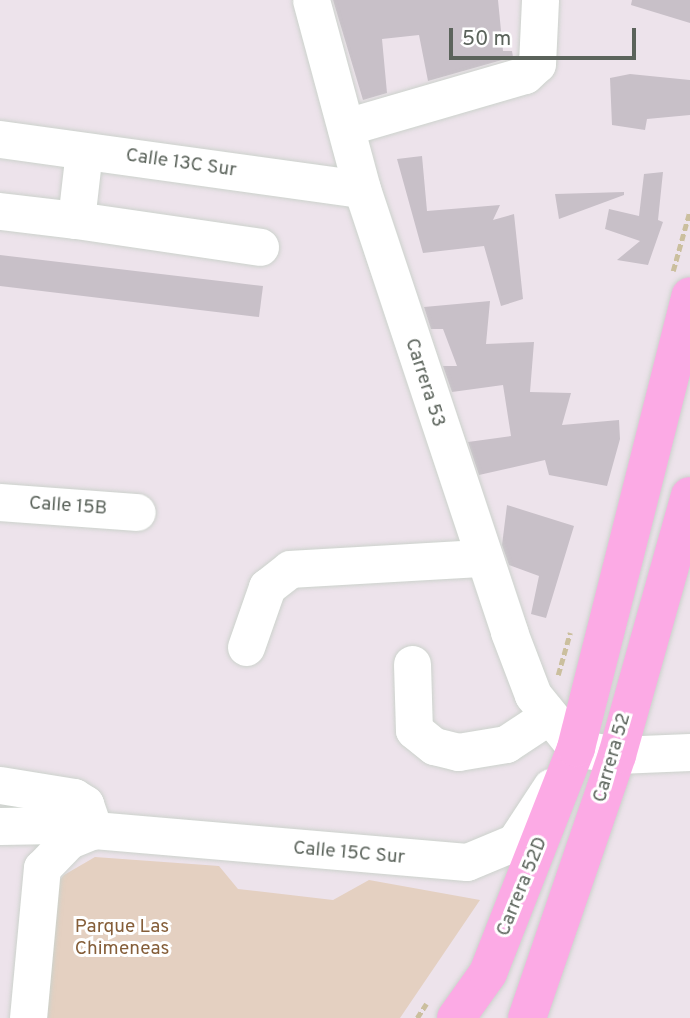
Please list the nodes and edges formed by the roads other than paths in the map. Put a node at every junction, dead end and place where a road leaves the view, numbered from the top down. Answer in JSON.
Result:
{"nodes":[{"id":1,"x":312,"y":0,"type":"edge"},
{"id":2,"x":540,"y":0,"type":"edge"},
{"id":3,"x":346,"y":127,"type":"junction"},
{"id":4,"x":0,"y":139,"type":"edge"},
{"id":5,"x":84,"y":151,"type":"junction"},
{"id":6,"x":362,"y":189,"type":"junction"},
{"id":7,"x":0,"y":211,"type":"edge"},
{"id":8,"x":76,"y":220,"type":"junction"},
{"id":9,"x":260,"y":247,"type":"dead end"},
{"id":10,"x":681,"y":287,"type":"edge"},
{"id":11,"x":690,"y":496,"type":"edge"},
{"id":12,"x":0,"y":502,"type":"edge"},
{"id":13,"x":137,"y":512,"type":"dead end"},
{"id":14,"x":483,"y":558,"type":"junction"},
{"id":15,"x":246,"y":646,"type":"dead end"},
{"id":16,"x":412,"y":664,"type":"dead end"},
{"id":17,"x":559,"y":729,"type":"junction"},
{"id":18,"x":690,"y":752,"type":"edge"},
{"id":19,"x":617,"y":755,"type":"junction"},
{"id":20,"x":0,"y":785,"type":"edge"},
{"id":21,"x":90,"y":817,"type":"junction"},
{"id":22,"x":5,"y":826,"type":"edge"},
{"id":23,"x":42,"y":868,"type":"junction"},
{"id":24,"x":444,"y":1007,"type":"edge"},
{"id":25,"x":27,"y":1018,"type":"edge"},
{"id":26,"x":527,"y":1018,"type":"edge"}],
"edges":[{"from":1,"to":3,"type":"street","name":"Carrera 53"},
{"from":2,"to":3,"type":"street"},
{"from":3,"to":6,"type":"street","name":"Carrera 53"},
{"from":4,"to":5,"type":"street","name":"Calle 13C Sur"},
{"from":5,"to":6,"type":"street","name":"Calle 13C Sur"},
{"from":5,"to":8,"type":"street"},
{"from":6,"to":14,"type":"street","name":"Carrera 53"},
{"from":7,"to":8,"type":"street"},
{"from":8,"to":9,"type":"street"},
{"from":10,"to":17,"type":"main road","name":"Carrera 52"},
{"from":11,"to":19,"type":"main road","name":"Carrera 52"},
{"from":12,"to":13,"type":"street","name":"Calle 15B"},
{"from":14,"to":15,"type":"street"},
{"from":14,"to":17,"type":"street","name":"Carrera 53"},
{"from":16,"to":17,"type":"street"},
{"from":17,"to":19,"type":"street"},
{"from":17,"to":21,"type":"street","name":"Calle 15C Sur"},
{"from":17,"to":24,"type":"main road","name":"Carrera 52D"},
{"from":18,"to":19,"type":"street"},
{"from":19,"to":26,"type":"main road","name":"Carrera 52"},
{"from":20,"to":21,"type":"street","name":"Calle 15C Sur"},
{"from":21,"to":22,"type":"street"},
{"from":21,"to":23,"type":"street"},
{"from":22,"to":23,"type":"street"},
{"from":23,"to":25,"type":"street"}]}
